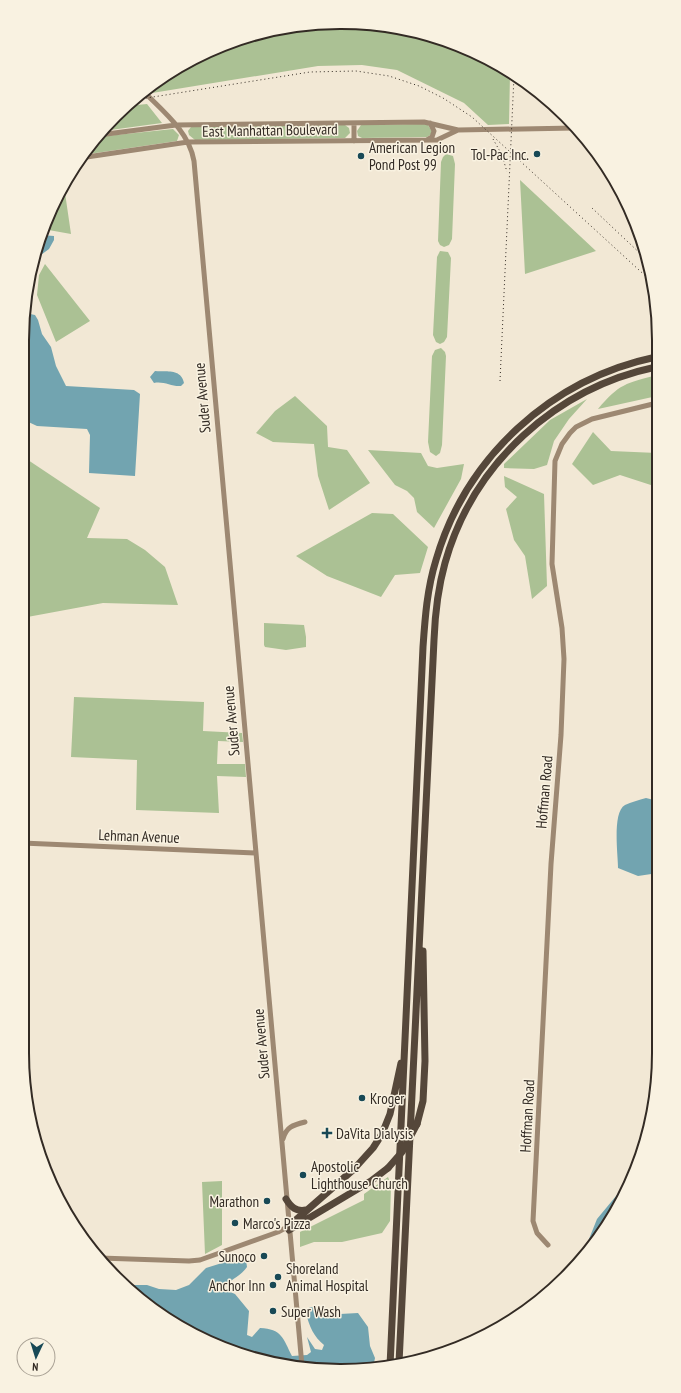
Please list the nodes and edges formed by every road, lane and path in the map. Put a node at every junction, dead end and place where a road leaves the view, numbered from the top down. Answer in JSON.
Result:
{"nodes":[{"id":1,"x":148,"y":96,"type":"edge"},
{"id":2,"x":354,"y":123,"type":"junction"},
{"id":3,"x":430,"y":123,"type":"junction"},
{"id":4,"x":176,"y":125,"type":"junction"},
{"id":5,"x":569,"y":128,"type":"edge"},
{"id":6,"x":458,"y":130,"type":"junction"},
{"id":7,"x":107,"y":134,"type":"edge"},
{"id":8,"x":427,"y":140,"type":"junction"},
{"id":9,"x":354,"y":141,"type":"junction"},
{"id":10,"x":188,"y":142,"type":"junction"},
{"id":11,"x":89,"y":157,"type":"edge"},
{"id":12,"x":652,"y":359,"type":"edge"},
{"id":13,"x":652,"y":368,"type":"edge"},
{"id":14,"x":652,"y":404,"type":"edge"},
{"id":15,"x":29,"y":843,"type":"edge"},
{"id":16,"x":255,"y":853,"type":"junction"},
{"id":17,"x":421,"y":903,"type":"junction"},
{"id":18,"x":405,"y":1045,"type":"junction"},
{"id":19,"x":305,"y":1122,"type":"dead end"},
{"id":20,"x":282,"y":1146,"type":"junction"},
{"id":21,"x":286,"y":1199,"type":"junction"},
{"id":22,"x":306,"y":1210,"type":"junction"},
{"id":23,"x":289,"y":1228,"type":"junction"},
{"id":24,"x":548,"y":1245,"type":"dead end"},
{"id":25,"x":106,"y":1258,"type":"edge"},
{"id":26,"x":399,"y":1358,"type":"edge"},
{"id":27,"x":390,"y":1360,"type":"edge"},
{"id":28,"x":302,"y":1361,"type":"edge"}],
"edges":[{"from":1,"to":4,"type":"street","name":"Suder Avenue"},
{"from":2,"to":3,"type":"street","name":"East Manhattan Boulevard"},
{"from":2,"to":4,"type":"street","name":"East Manhattan Boulevard"},
{"from":2,"to":9,"type":"street"},
{"from":3,"to":6,"type":"street","name":"East Manhattan Boulevard"},
{"from":3,"to":8,"type":"street"},
{"from":4,"to":7,"type":"street","name":"East Manhattan Boulevard"},
{"from":4,"to":10,"type":"street","name":"Suder Avenue"},
{"from":5,"to":6,"type":"street","name":"East Manhattan Boulevard"},
{"from":6,"to":8,"type":"street","name":"East Manhattan Boulevard"},
{"from":8,"to":9,"type":"street","name":"East Manhattan Boulevard"},
{"from":9,"to":10,"type":"street","name":"East Manhattan Boulevard"},
{"from":10,"to":11,"type":"street","name":"East Manhattan Boulevard"},
{"from":10,"to":16,"type":"street","name":"Suder Avenue"},
{"from":12,"to":18,"type":"highway"},
{"from":13,"to":17,"type":"highway"},
{"from":14,"to":24,"type":"street","name":"Hoffman Road"},
{"from":15,"to":16,"type":"street","name":"Lehman Avenue"},
{"from":16,"to":20,"type":"street","name":"Suder Avenue"},
{"from":17,"to":23,"type":"highway","bridge":true},
{"from":17,"to":26,"type":"highway"},
{"from":18,"to":22,"type":"highway"},
{"from":18,"to":27,"type":"highway"},
{"from":19,"to":20,"type":"street"},
{"from":20,"to":21,"type":"street","name":"Suder Avenue"},
{"from":21,"to":22,"type":"highway"},
{"from":21,"to":23,"type":"street","name":"Suder Avenue"},
{"from":22,"to":23,"type":"highway"},
{"from":23,"to":25,"type":"street"},
{"from":23,"to":28,"type":"street","name":"Suder Avenue"}]}
